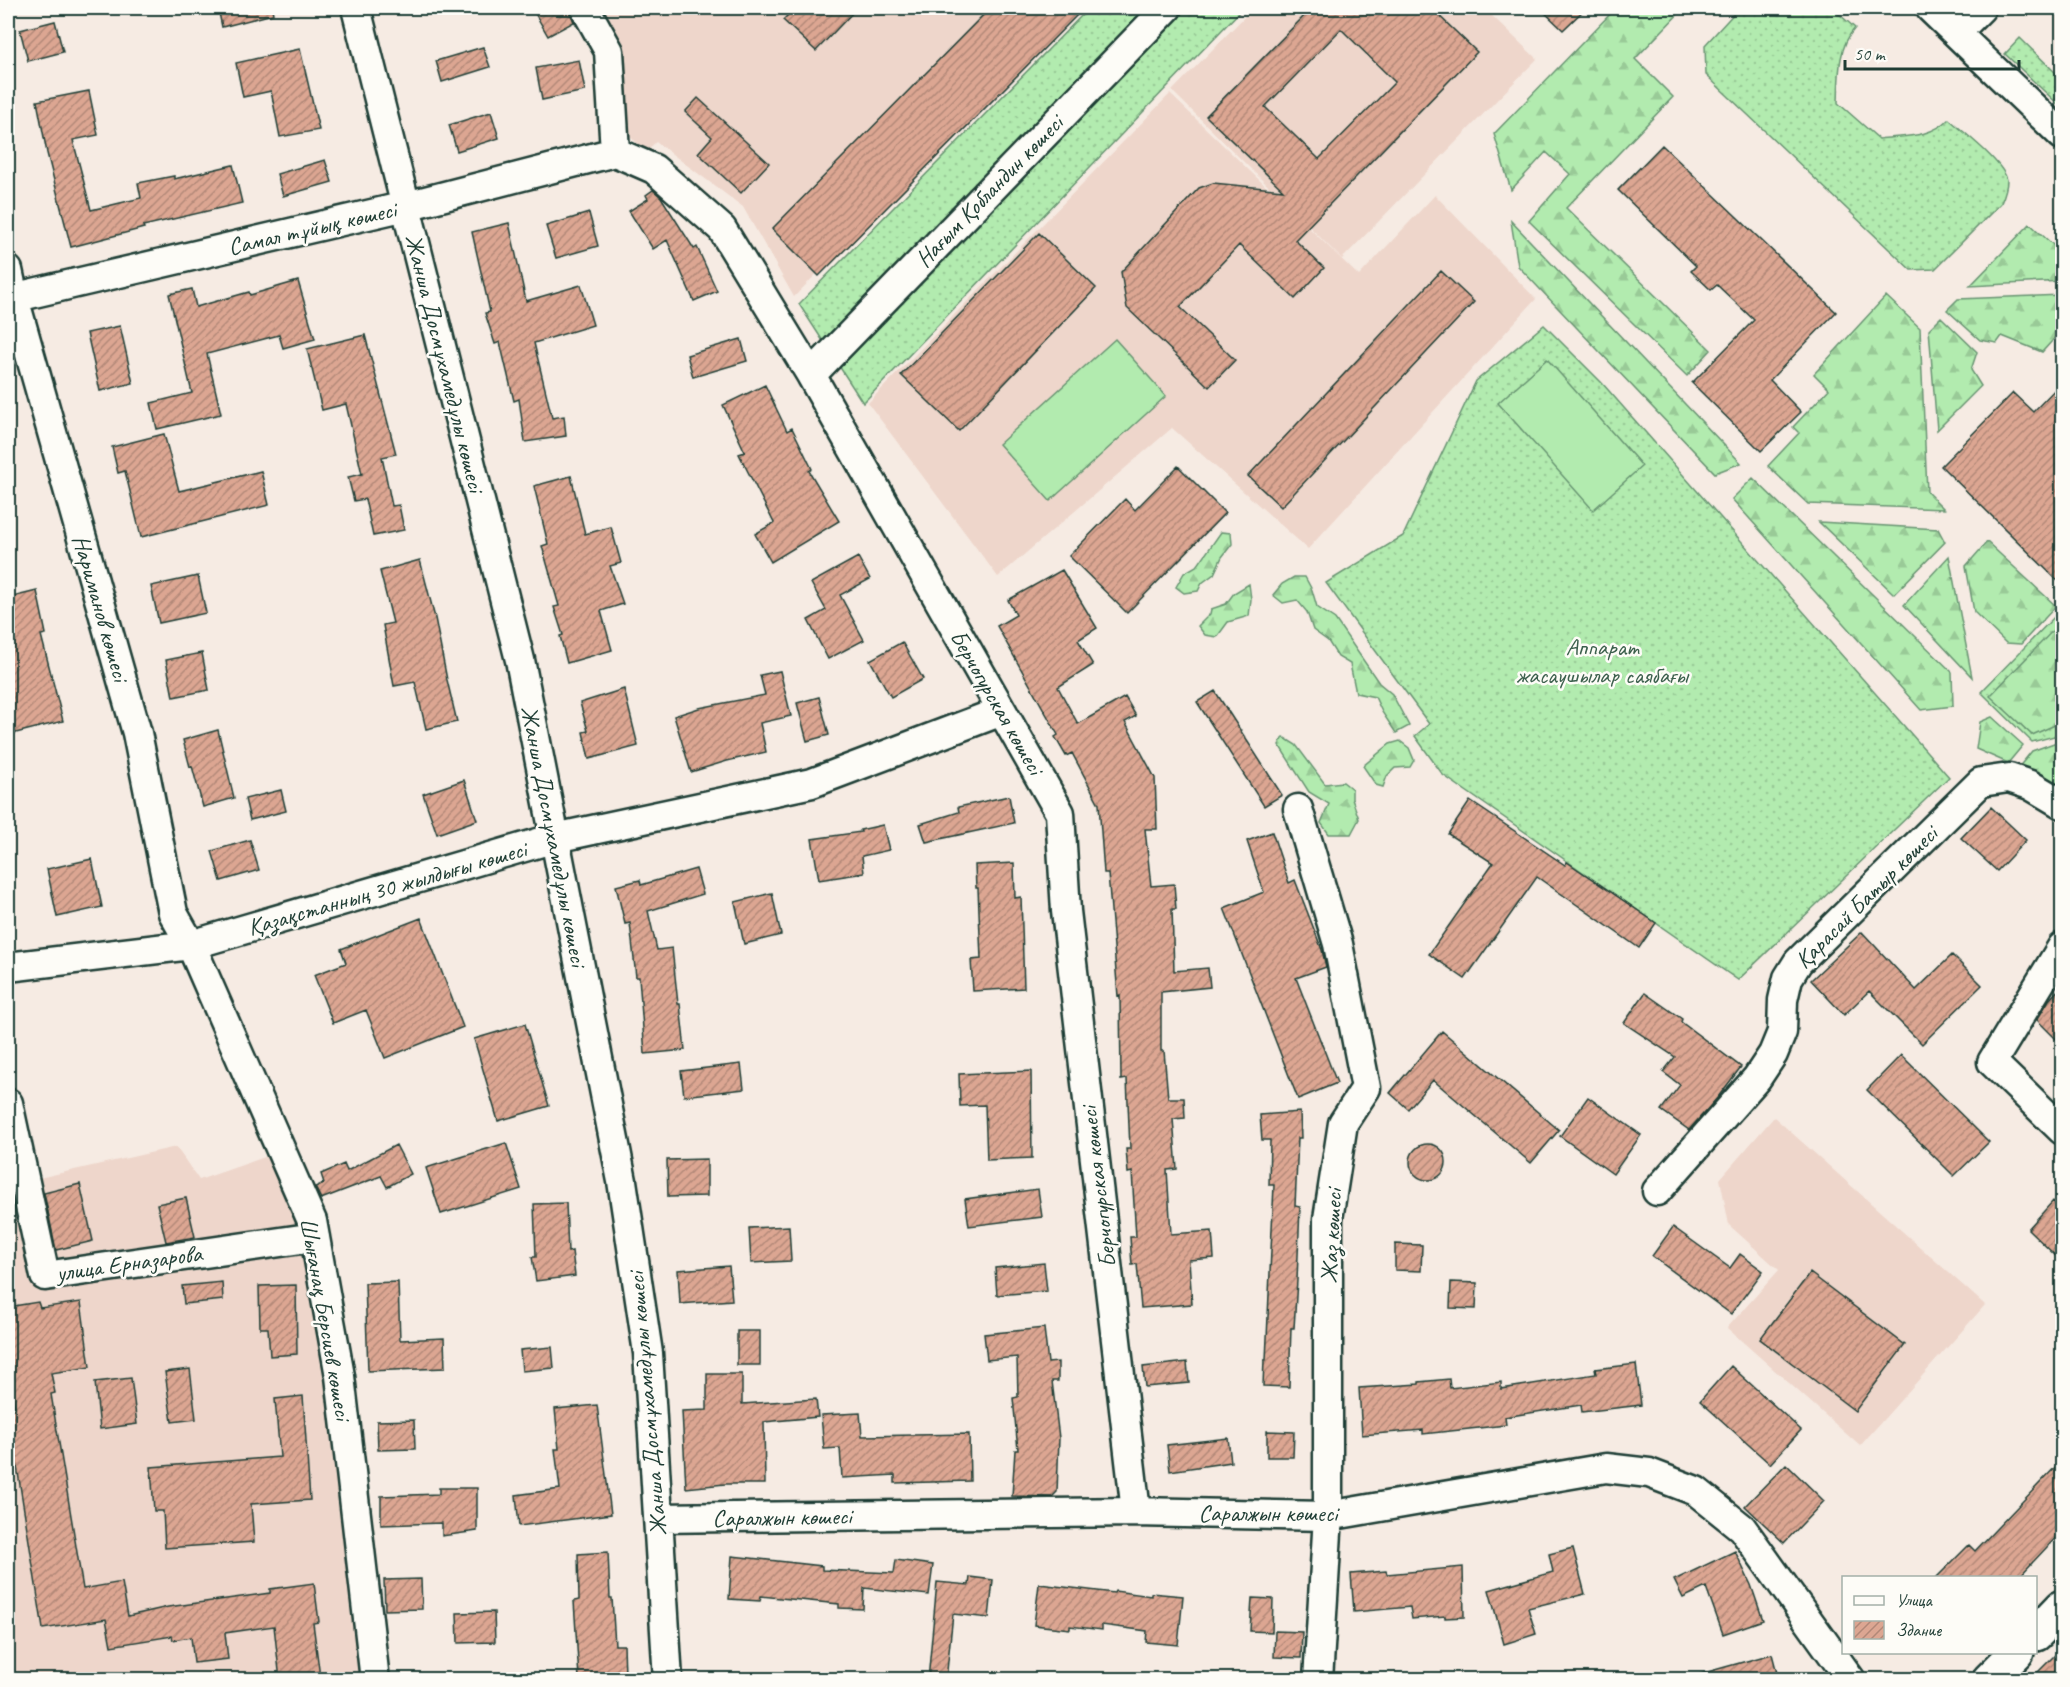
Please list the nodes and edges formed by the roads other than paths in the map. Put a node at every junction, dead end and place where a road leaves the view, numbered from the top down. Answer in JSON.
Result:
{"nodes":[{"id":1,"x":356,"y":8,"type":"edge"},
{"id":2,"x":585,"y":8,"type":"edge"},
{"id":3,"x":1167,"y":8,"type":"edge"},
{"id":4,"x":1930,"y":8,"type":"edge"},
{"id":5,"x":1981,"y":8,"type":"edge"},
{"id":6,"x":1956,"y":33,"type":"junction"},
{"id":7,"x":2062,"y":135,"type":"edge"},
{"id":8,"x":615,"y":152,"type":"junction"},
{"id":9,"x":406,"y":206,"type":"junction"},
{"id":10,"x":8,"y":270,"type":"edge"},
{"id":11,"x":11,"y":298,"type":"edge"},
{"id":12,"x":811,"y":375,"type":"junction"},
{"id":13,"x":1002,"y":711,"type":"junction"},
{"id":14,"x":2062,"y":804,"type":"edge"},
{"id":15,"x":1298,"y":809,"type":"dead end"},
{"id":16,"x":555,"y":838,"type":"junction"},
{"id":17,"x":191,"y":945,"type":"junction"},
{"id":18,"x":2062,"y":947,"type":"edge"},
{"id":19,"x":8,"y":967,"type":"edge"},
{"id":20,"x":8,"y":1103,"type":"edge"},
{"id":21,"x":2062,"y":1130,"type":"edge"},
{"id":22,"x":1657,"y":1191,"type":"dead end"},
{"id":23,"x":315,"y":1237,"type":"junction"},
{"id":24,"x":1136,"y":1512,"type":"junction"},
{"id":25,"x":1328,"y":1516,"type":"junction"},
{"id":26,"x":659,"y":1518,"type":"junction"},
{"id":27,"x":2062,"y":1607,"type":"edge"},
{"id":28,"x":2037,"y":1633,"type":"edge"},
{"id":29,"x":2016,"y":1654,"type":"edge"},
{"id":30,"x":375,"y":1680,"type":"edge"},
{"id":31,"x":668,"y":1680,"type":"edge"},
{"id":32,"x":1318,"y":1680,"type":"edge"},
{"id":33,"x":1851,"y":1680,"type":"edge"},
{"id":34,"x":1989,"y":1680,"type":"edge"}],
"edges":[{"from":1,"to":9,"type":"street","name":"Жанша Досмұхамедұлы көшесі"},
{"from":2,"to":8,"type":"street"},
{"from":3,"to":12,"type":"street","name":"Нағым Қобландин көшесі"},
{"from":4,"to":6,"type":"street"},
{"from":5,"to":6,"type":"street"},
{"from":6,"to":7,"type":"street"},
{"from":8,"to":9,"type":"street","name":"Самал тұйық көшесі"},
{"from":8,"to":12,"type":"street","name":"Берчогурская көшесі"},
{"from":9,"to":11,"type":"street","name":"Самал тұйық көшесі"},
{"from":9,"to":16,"type":"street","name":"Жанша Досмұхамедұлы көшесі"},
{"from":10,"to":11,"type":"street","name":"Нариманов көшесі"},
{"from":11,"to":17,"type":"street","name":"Нариманов көшесі"},
{"from":12,"to":13,"type":"street","name":"Берчогурская көшесі"},
{"from":13,"to":16,"type":"street","name":"Қазақстанның 30 жылдығы көшесі"},
{"from":13,"to":24,"type":"street","name":"Берчогурская көшесі"},
{"from":14,"to":22,"type":"street","name":"Қарасай Батыр көшесі"},
{"from":15,"to":25,"type":"street","name":"Жаз көшесі"},
{"from":16,"to":17,"type":"street","name":"Қазақстанның 30 жылдығы көшесі"},
{"from":16,"to":26,"type":"street","name":"Жанша Досмұхамедұлы көшесі"},
{"from":17,"to":19,"type":"street","name":"Қазақстанның 30 жылдығы көшесі"},
{"from":17,"to":23,"type":"street","name":"Шығанақ Берсиев көшесі"},
{"from":18,"to":21,"type":"street"},
{"from":20,"to":23,"type":"street","name":"улица Ерназарова"},
{"from":23,"to":30,"type":"street","name":"Шығанақ Берсиев көшесі"},
{"from":24,"to":25,"type":"street","name":"Саралжын көшесі"},
{"from":24,"to":26,"type":"street","name":"Саралжын көшесі"},
{"from":25,"to":32,"type":"street","name":"Жаз көшесі"},
{"from":25,"to":33,"type":"street","name":"Саралжын көшесі"},
{"from":26,"to":31,"type":"street","name":"Жанша Досмұхамедұлы көшесі"},
{"from":27,"to":28,"type":"main road"},
{"from":29,"to":34,"type":"main road"}]}
